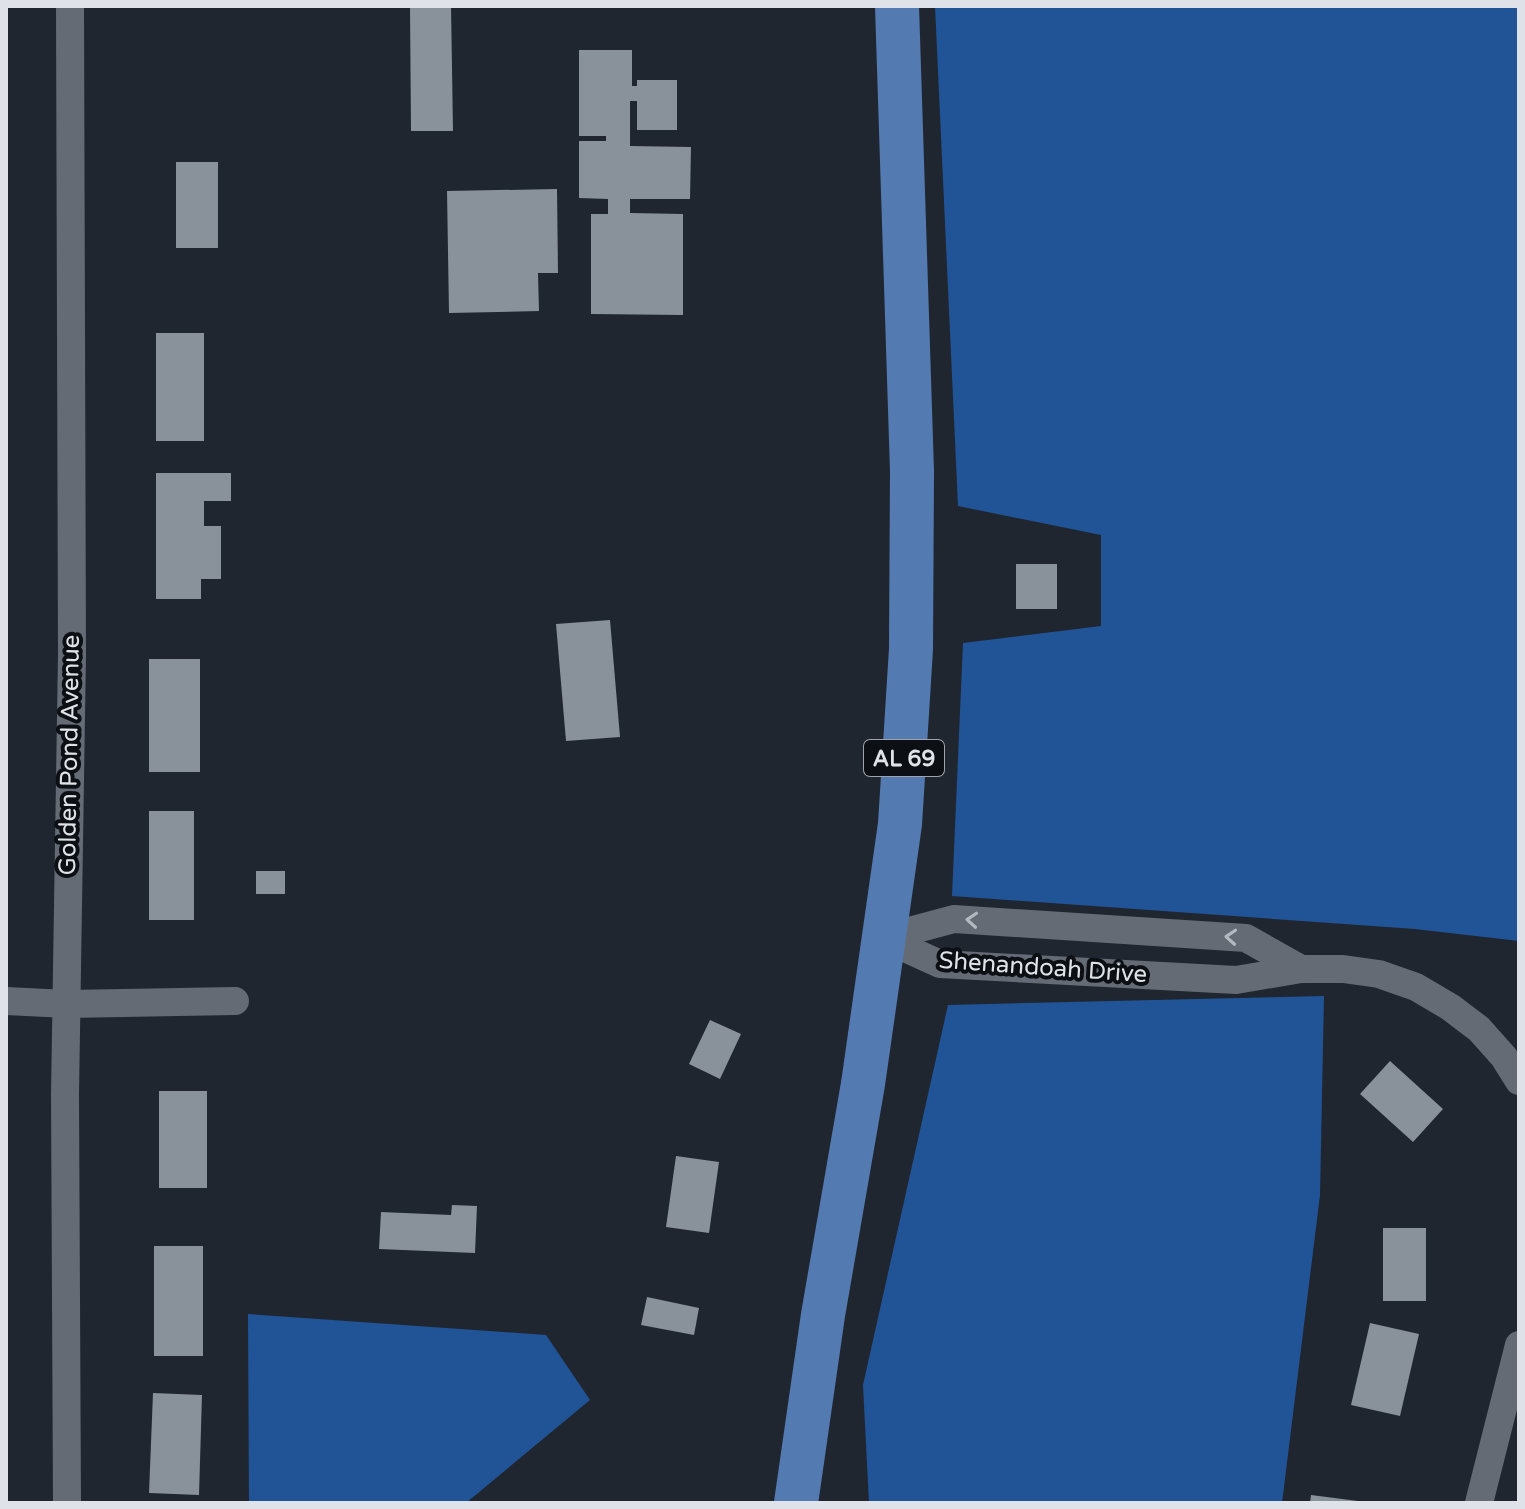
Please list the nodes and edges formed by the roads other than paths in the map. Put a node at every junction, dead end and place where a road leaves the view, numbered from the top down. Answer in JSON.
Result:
{"nodes":[{"id":1,"x":70,"y":6,"type":"edge"},
{"id":2,"x":897,"y":6,"type":"edge"},
{"id":3,"x":883,"y":938,"type":"junction"},
{"id":4,"x":1301,"y":969,"type":"junction"},
{"id":5,"x":6,"y":1001,"type":"edge"},
{"id":6,"x":235,"y":1001,"type":"dead end"},
{"id":7,"x":67,"y":1004,"type":"junction"},
{"id":8,"x":1519,"y":1081,"type":"edge"},
{"id":9,"x":1519,"y":1345,"type":"edge"},
{"id":10,"x":67,"y":1503,"type":"edge"},
{"id":11,"x":796,"y":1503,"type":"edge"},
{"id":12,"x":1479,"y":1503,"type":"edge"}],
"edges":[{"from":1,"to":7,"type":"street","name":"Golden Pond Avenue"},
{"from":2,"to":3,"type":"main road","number":"AL 69"},
{"from":3,"to":4,"type":"street","name":"Shenandoah Drive"},
{"from":4,"to":3,"type":"street","name":"Shenandoah Drive","one_way":true},
{"from":3,"to":11,"type":"main road","number":"AL 69"},
{"from":4,"to":8,"type":"street","name":"Shenandoah Drive"},
{"from":5,"to":7,"type":"street"},
{"from":6,"to":7,"type":"street"},
{"from":7,"to":10,"type":"street","name":"Golden Pond Avenue"},
{"from":9,"to":12,"type":"street"}]}
